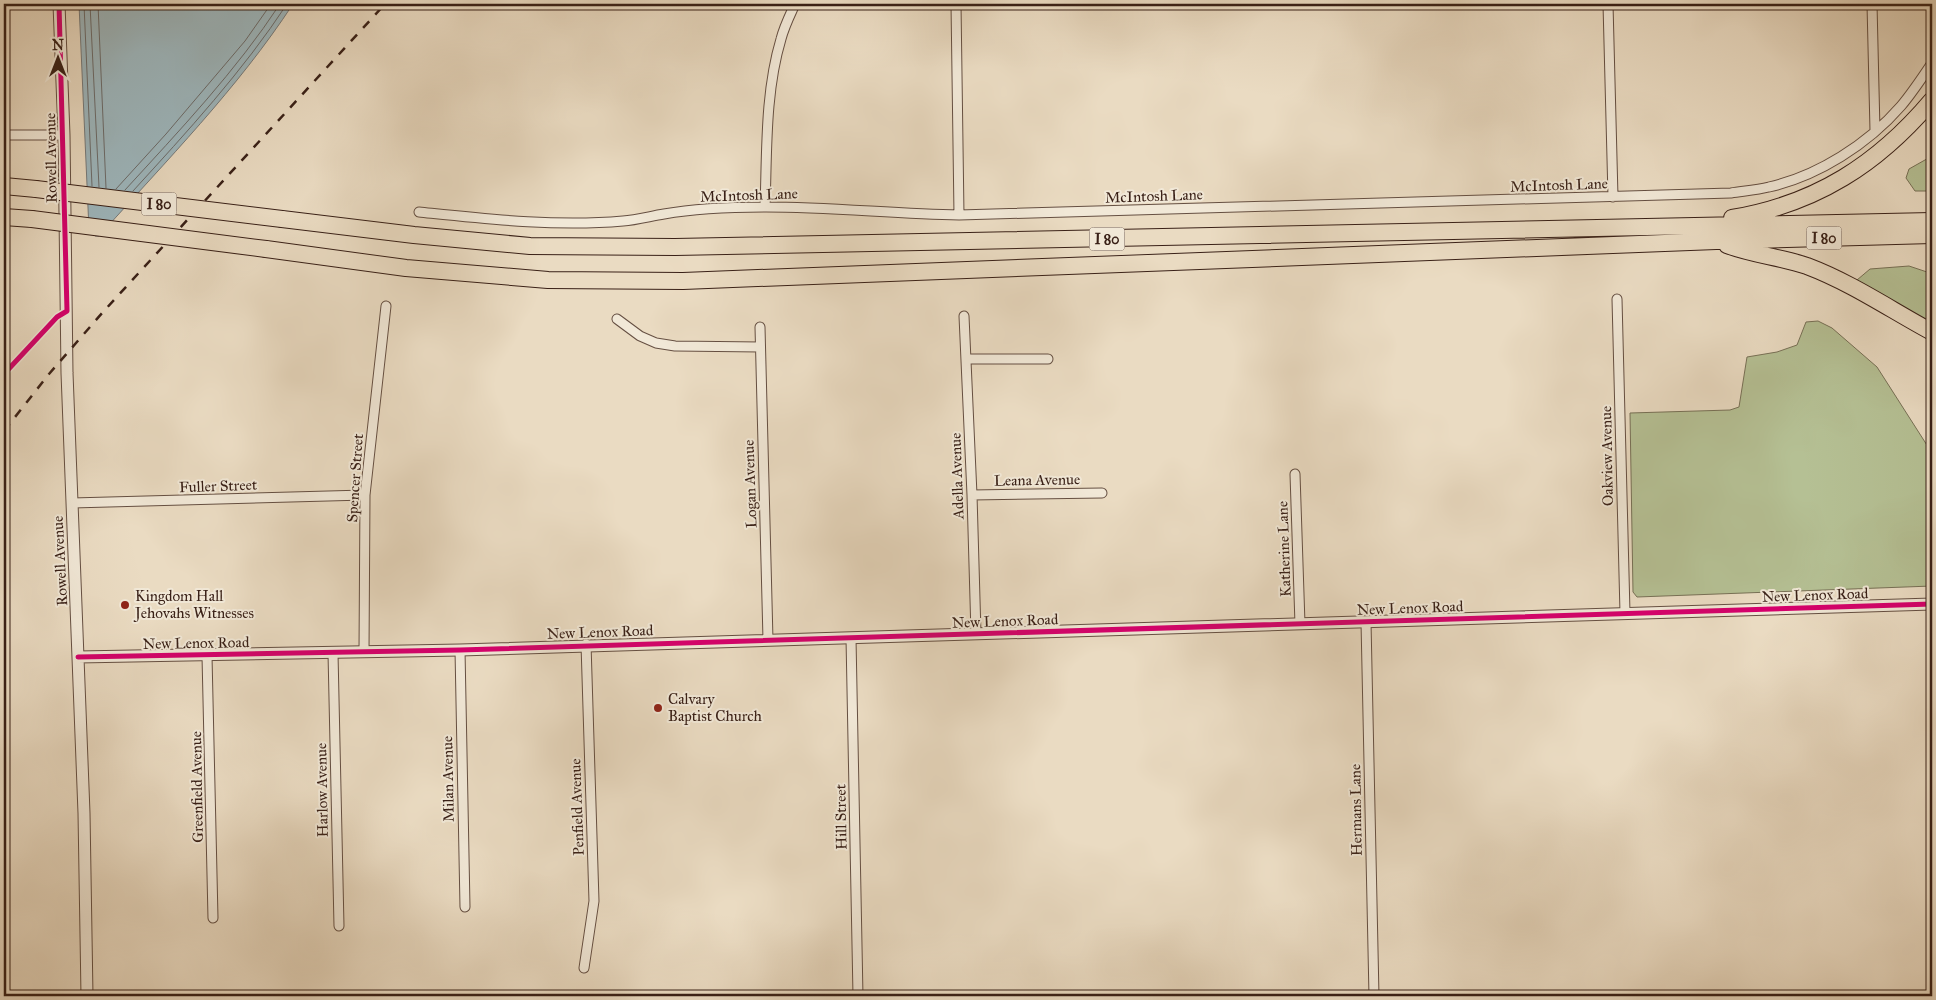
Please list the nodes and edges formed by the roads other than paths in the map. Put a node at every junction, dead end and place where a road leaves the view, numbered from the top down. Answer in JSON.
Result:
{"nodes":[{"id":1,"x":59,"y":4,"type":"edge"},
{"id":2,"x":795,"y":4,"type":"edge"},
{"id":3,"x":956,"y":4,"type":"edge"},
{"id":4,"x":1608,"y":4,"type":"edge"},
{"id":5,"x":1872,"y":4,"type":"edge"},
{"id":6,"x":1932,"y":63,"type":"edge"},
{"id":7,"x":1932,"y":100,"type":"edge"},
{"id":8,"x":1875,"y":131,"type":"junction"},
{"id":9,"x":4,"y":135,"type":"edge"},
{"id":10,"x":64,"y":135,"type":"junction"},
{"id":11,"x":4,"y":186,"type":"edge"},
{"id":12,"x":1613,"y":197,"type":"junction"},
{"id":13,"x":765,"y":206,"type":"junction"},
{"id":14,"x":419,"y":212,"type":"dead end"},
{"id":15,"x":959,"y":215,"type":"junction"},
{"id":16,"x":4,"y":217,"type":"edge"},
{"id":17,"x":1932,"y":221,"type":"edge"},
{"id":18,"x":1672,"y":227,"type":"junction"},
{"id":19,"x":1932,"y":235,"type":"edge"},
{"id":20,"x":1716,"y":241,"type":"junction"},
{"id":21,"x":1617,"y":299,"type":"dead end"},
{"id":22,"x":386,"y":306,"type":"dead end"},
{"id":23,"x":964,"y":316,"type":"dead end"},
{"id":24,"x":618,"y":319,"type":"dead end"},
{"id":25,"x":760,"y":327,"type":"dead end"},
{"id":26,"x":1932,"y":332,"type":"edge"},
{"id":27,"x":760,"y":347,"type":"junction"},
{"id":28,"x":967,"y":359,"type":"junction"},
{"id":29,"x":1048,"y":359,"type":"dead end"},
{"id":30,"x":1295,"y":474,"type":"dead end"},
{"id":31,"x":1102,"y":493,"type":"dead end"},
{"id":32,"x":365,"y":495,"type":"junction"},
{"id":33,"x":972,"y":495,"type":"junction"},
{"id":34,"x":72,"y":503,"type":"junction"},
{"id":35,"x":1932,"y":604,"type":"edge"},
{"id":36,"x":1625,"y":613,"type":"junction"},
{"id":37,"x":1366,"y":622,"type":"junction"},
{"id":38,"x":1300,"y":624,"type":"junction"},
{"id":39,"x":976,"y":634,"type":"junction"},
{"id":40,"x":851,"y":638,"type":"junction"},
{"id":41,"x":768,"y":640,"type":"junction"},
{"id":42,"x":586,"y":644,"type":"junction"},
{"id":43,"x":460,"y":650,"type":"junction"},
{"id":44,"x":364,"y":652,"type":"junction"},
{"id":45,"x":333,"y":653,"type":"junction"},
{"id":46,"x":207,"y":656,"type":"junction"},
{"id":47,"x":78,"y":657,"type":"junction"},
{"id":48,"x":464,"y":907,"type":"dead end"},
{"id":49,"x":213,"y":918,"type":"dead end"},
{"id":50,"x":339,"y":926,"type":"dead end"},
{"id":51,"x":584,"y":968,"type":"dead end"},
{"id":52,"x":87,"y":996,"type":"edge"},
{"id":53,"x":858,"y":996,"type":"edge"},
{"id":54,"x":1374,"y":996,"type":"edge"}],
"edges":[{"from":1,"to":10,"type":"street","name":"Rowell Avenue"},
{"from":2,"to":13,"type":"street"},
{"from":3,"to":15,"type":"street"},
{"from":4,"to":12,"type":"street"},
{"from":5,"to":8,"type":"street"},
{"from":6,"to":8,"type":"street","name":"McIntosh Lane"},
{"from":7,"to":18,"type":"highway"},
{"from":8,"to":12,"type":"street","name":"McIntosh Lane"},
{"from":9,"to":10,"type":"street"},
{"from":10,"to":34,"type":"street","name":"Rowell Avenue"},
{"from":11,"to":18,"type":"highway","number":"I 80","bridge":true},
{"from":12,"to":15,"type":"street","name":"McIntosh Lane"},
{"from":13,"to":14,"type":"street","name":"McIntosh Lane"},
{"from":13,"to":15,"type":"street","name":"McIntosh Lane"},
{"from":16,"to":20,"type":"highway","number":"I 80","bridge":true},
{"from":17,"to":18,"type":"highway","number":"I 80"},
{"from":19,"to":20,"type":"highway","number":"I 80"},
{"from":20,"to":26,"type":"highway"},
{"from":21,"to":36,"type":"street","name":"Oakview Avenue"},
{"from":22,"to":32,"type":"street","name":"Spencer Street"},
{"from":23,"to":28,"type":"street","name":"Adella Avenue"},
{"from":24,"to":27,"type":"street"},
{"from":25,"to":27,"type":"street","name":"Logan Avenue"},
{"from":27,"to":41,"type":"street","name":"Logan Avenue"},
{"from":28,"to":29,"type":"street"},
{"from":28,"to":33,"type":"street","name":"Adella Avenue"},
{"from":30,"to":38,"type":"street","name":"Katherine Lane"},
{"from":31,"to":33,"type":"street","name":"Leana Avenue"},
{"from":32,"to":34,"type":"street","name":"Fuller Street"},
{"from":32,"to":44,"type":"street","name":"Spencer Street"},
{"from":33,"to":39,"type":"street","name":"Adella Avenue"},
{"from":34,"to":47,"type":"street","name":"Rowell Avenue"},
{"from":35,"to":36,"type":"street","name":"New Lenox Road"},
{"from":36,"to":37,"type":"street","name":"New Lenox Road"},
{"from":37,"to":38,"type":"street","name":"New Lenox Road"},
{"from":37,"to":54,"type":"street","name":"Hermans Lane"},
{"from":38,"to":39,"type":"street","name":"New Lenox Road"},
{"from":39,"to":40,"type":"street","name":"New Lenox Road"},
{"from":40,"to":41,"type":"street","name":"New Lenox Road"},
{"from":40,"to":53,"type":"street","name":"Hill Street"},
{"from":41,"to":42,"type":"street","name":"New Lenox Road"},
{"from":42,"to":43,"type":"street","name":"New Lenox Road"},
{"from":42,"to":51,"type":"street","name":"Penfield Avenue"},
{"from":43,"to":44,"type":"street","name":"New Lenox Road"},
{"from":43,"to":48,"type":"street","name":"Milan Avenue"},
{"from":44,"to":45,"type":"street","name":"New Lenox Road"},
{"from":45,"to":46,"type":"street","name":"New Lenox Road"},
{"from":45,"to":50,"type":"street","name":"Harlow Avenue"},
{"from":46,"to":47,"type":"street","name":"New Lenox Road"},
{"from":46,"to":49,"type":"street","name":"Greenfield Avenue"},
{"from":47,"to":52,"type":"street","name":"Rowell Avenue"}]}
